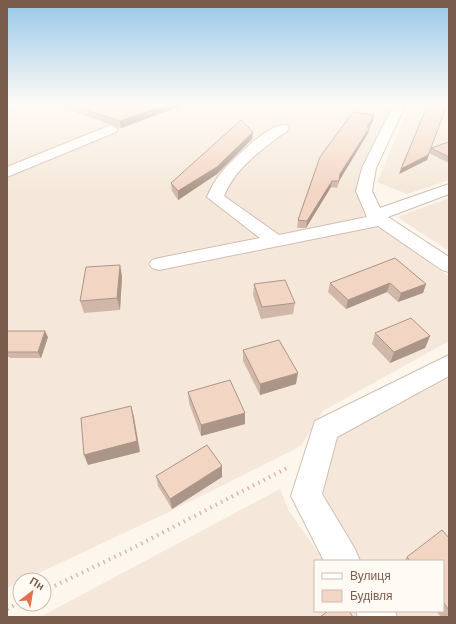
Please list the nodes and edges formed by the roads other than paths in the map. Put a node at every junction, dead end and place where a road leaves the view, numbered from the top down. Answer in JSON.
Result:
{"nodes":[{"id":1,"x":101,"y":133,"type":"edge"},
{"id":2,"x":275,"y":133,"type":"edge"},
{"id":3,"x":386,"y":133,"type":"edge"},
{"id":4,"x":7,"y":172,"type":"edge"},
{"id":5,"x":449,"y":189,"type":"edge"},
{"id":6,"x":378,"y":218,"type":"junction"},
{"id":7,"x":276,"y":241,"type":"junction"},
{"id":8,"x":159,"y":264,"type":"dead end"},
{"id":9,"x":449,"y":266,"type":"edge"},
{"id":10,"x":449,"y":365,"type":"edge"},
{"id":11,"x":342,"y":560,"type":"edge"}],
"edges":[{"from":1,"to":4,"type":"street"},
{"from":2,"to":7,"type":"street"},
{"from":3,"to":6,"type":"street"},
{"from":5,"to":6,"type":"street"},
{"from":6,"to":7,"type":"street"},
{"from":6,"to":9,"type":"street"},
{"from":7,"to":8,"type":"street"},
{"from":10,"to":11,"type":"street"}]}
